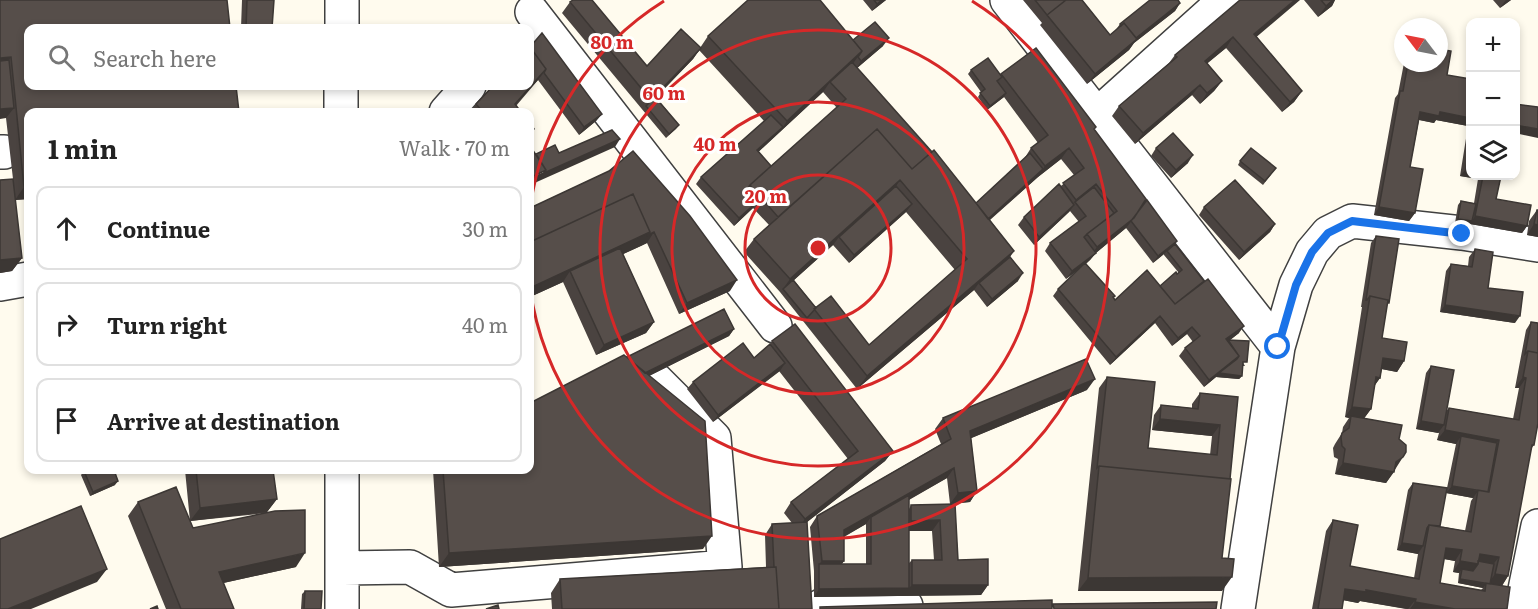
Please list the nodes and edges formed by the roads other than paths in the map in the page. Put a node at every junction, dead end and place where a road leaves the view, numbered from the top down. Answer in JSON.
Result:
{"nodes":[{"id":1,"x":342,"y":0,"type":"edge"},
{"id":2,"x":1007,"y":0,"type":"edge"},
{"id":3,"x":1225,"y":0,"type":"edge"},
{"id":4,"x":531,"y":14,"type":"edge"},
{"id":5,"x":342,"y":24,"type":"edge"},
{"id":6,"x":341,"y":90,"type":"edge"},
{"id":7,"x":465,"y":90,"type":"edge"},
{"id":8,"x":340,"y":108,"type":"edge"},
{"id":9,"x":450,"y":108,"type":"edge"},
{"id":10,"x":1097,"y":115,"type":"junction"},
{"id":11,"x":1538,"y":245,"type":"edge"},
{"id":12,"x":24,"y":280,"type":"edge"},
{"id":13,"x":0,"y":284,"type":"edge"},
{"id":14,"x":775,"y":326,"type":"dead end"},
{"id":15,"x":1278,"y":347,"type":"junction"},
{"id":16,"x":656,"y":380,"type":"edge"},
{"id":17,"x":342,"y":474,"type":"edge"},
{"id":18,"x":1538,"y":526,"type":"edge"},
{"id":19,"x":343,"y":568,"type":"junction"},
{"id":20,"x":940,"y":605,"type":"edge"},
{"id":21,"x":820,"y":606,"type":"edge"},
{"id":22,"x":1230,"y":606,"type":"edge"},
{"id":23,"x":342,"y":609,"type":"edge"},
{"id":24,"x":1521,"y":609,"type":"edge"}],
"edges":[{"from":1,"to":5,"type":"street"},
{"from":2,"to":10,"type":"street"},
{"from":3,"to":10,"type":"street"},
{"from":4,"to":14,"type":"street"},
{"from":6,"to":8,"type":"street"},
{"from":7,"to":9,"type":"street"},
{"from":10,"to":15,"type":"street"},
{"from":11,"to":15,"type":"street"},
{"from":12,"to":13,"type":"street"},
{"from":15,"to":22,"type":"street"},
{"from":16,"to":19,"type":"street"},
{"from":17,"to":19,"type":"street"},
{"from":18,"to":24,"type":"street"},
{"from":19,"to":23,"type":"street"},
{"from":20,"to":21,"type":"street"}]}
